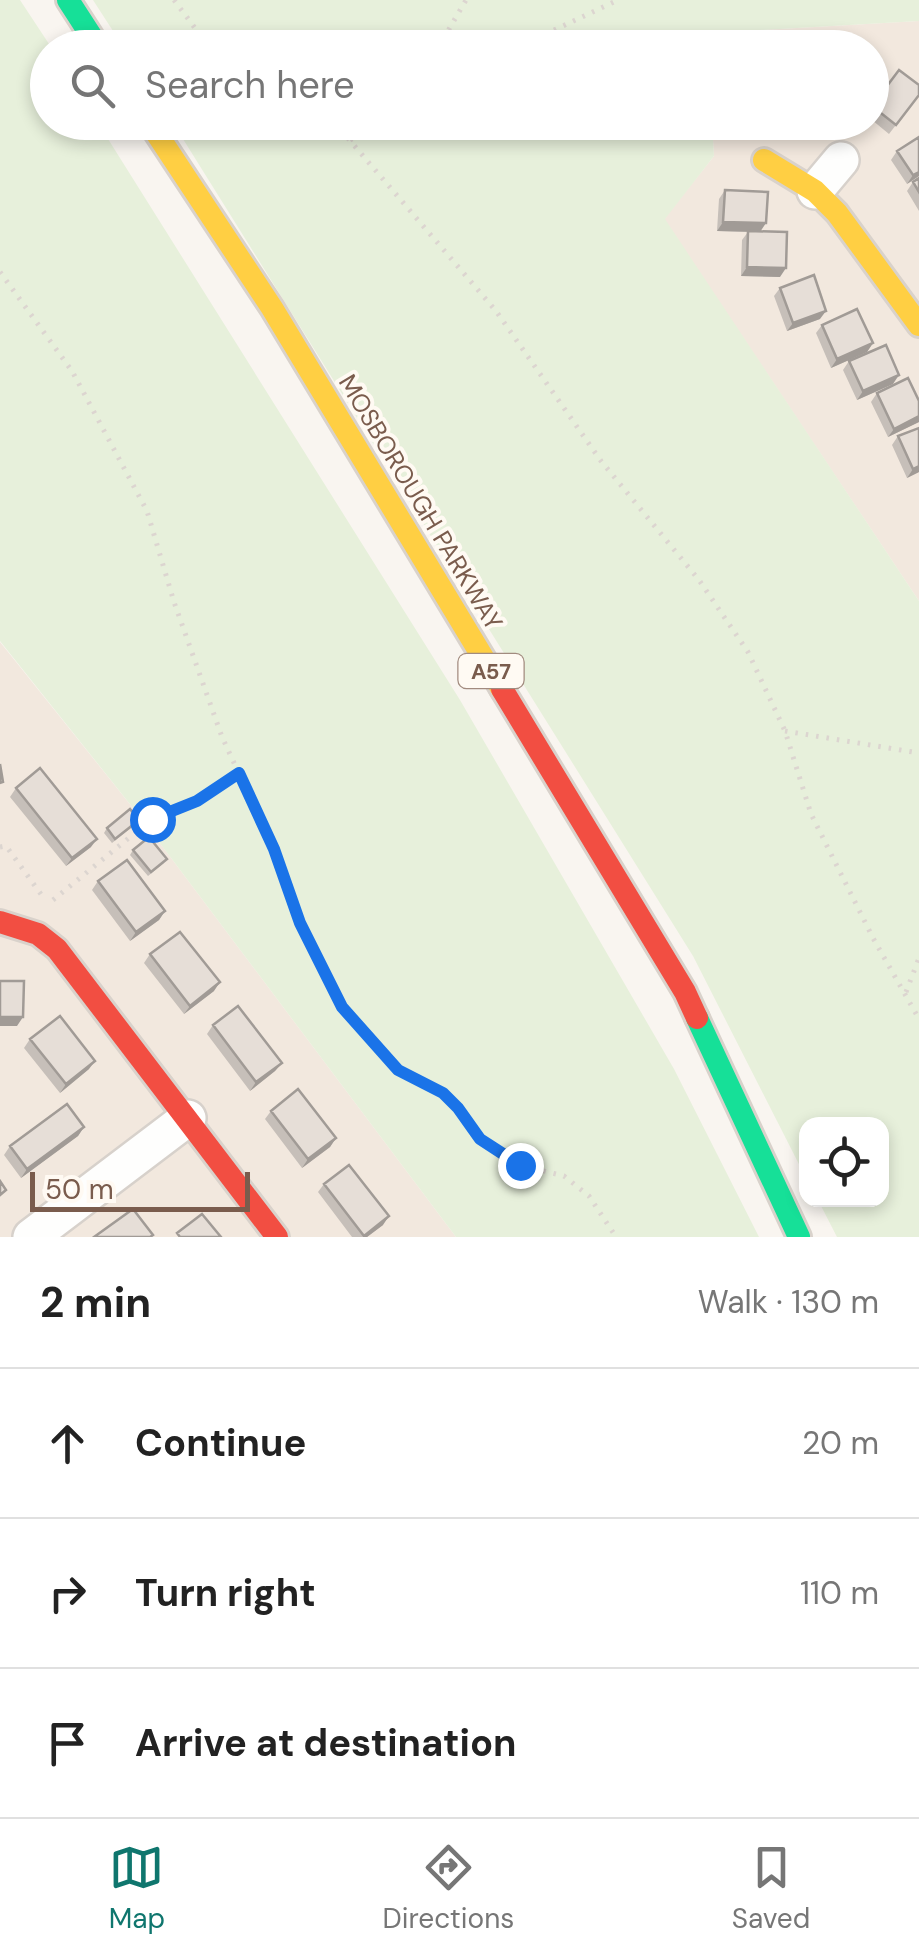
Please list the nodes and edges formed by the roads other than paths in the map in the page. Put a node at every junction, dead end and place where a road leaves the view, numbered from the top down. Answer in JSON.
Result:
{"nodes":[{"id":1,"x":68,"y":0,"type":"edge"},
{"id":2,"x":88,"y":30,"type":"edge"},
{"id":3,"x":161,"y":140,"type":"edge"},
{"id":4,"x":764,"y":160,"type":"dead end"},
{"id":5,"x":841,"y":160,"type":"dead end"},
{"id":6,"x":815,"y":191,"type":"junction"},
{"id":7,"x":917,"y":316,"type":"edge"},
{"id":8,"x":0,"y":922,"type":"edge"},
{"id":9,"x":188,"y":1118,"type":"junction"},
{"id":10,"x":31,"y":1237,"type":"edge"},
{"id":11,"x":277,"y":1237,"type":"edge"},
{"id":12,"x":799,"y":1237,"type":"edge"}],
"edges":[{"from":1,"to":2,"type":"main road"},
{"from":3,"to":12,"type":"main road","name":"MOSBOROUGH PARKWAY","number":"A57"},
{"from":4,"to":6,"type":"main road"},
{"from":5,"to":6,"type":"street"},
{"from":6,"to":7,"type":"main road"},
{"from":8,"to":9,"type":"main road"},
{"from":9,"to":10,"type":"street"},
{"from":9,"to":11,"type":"main road"}]}
